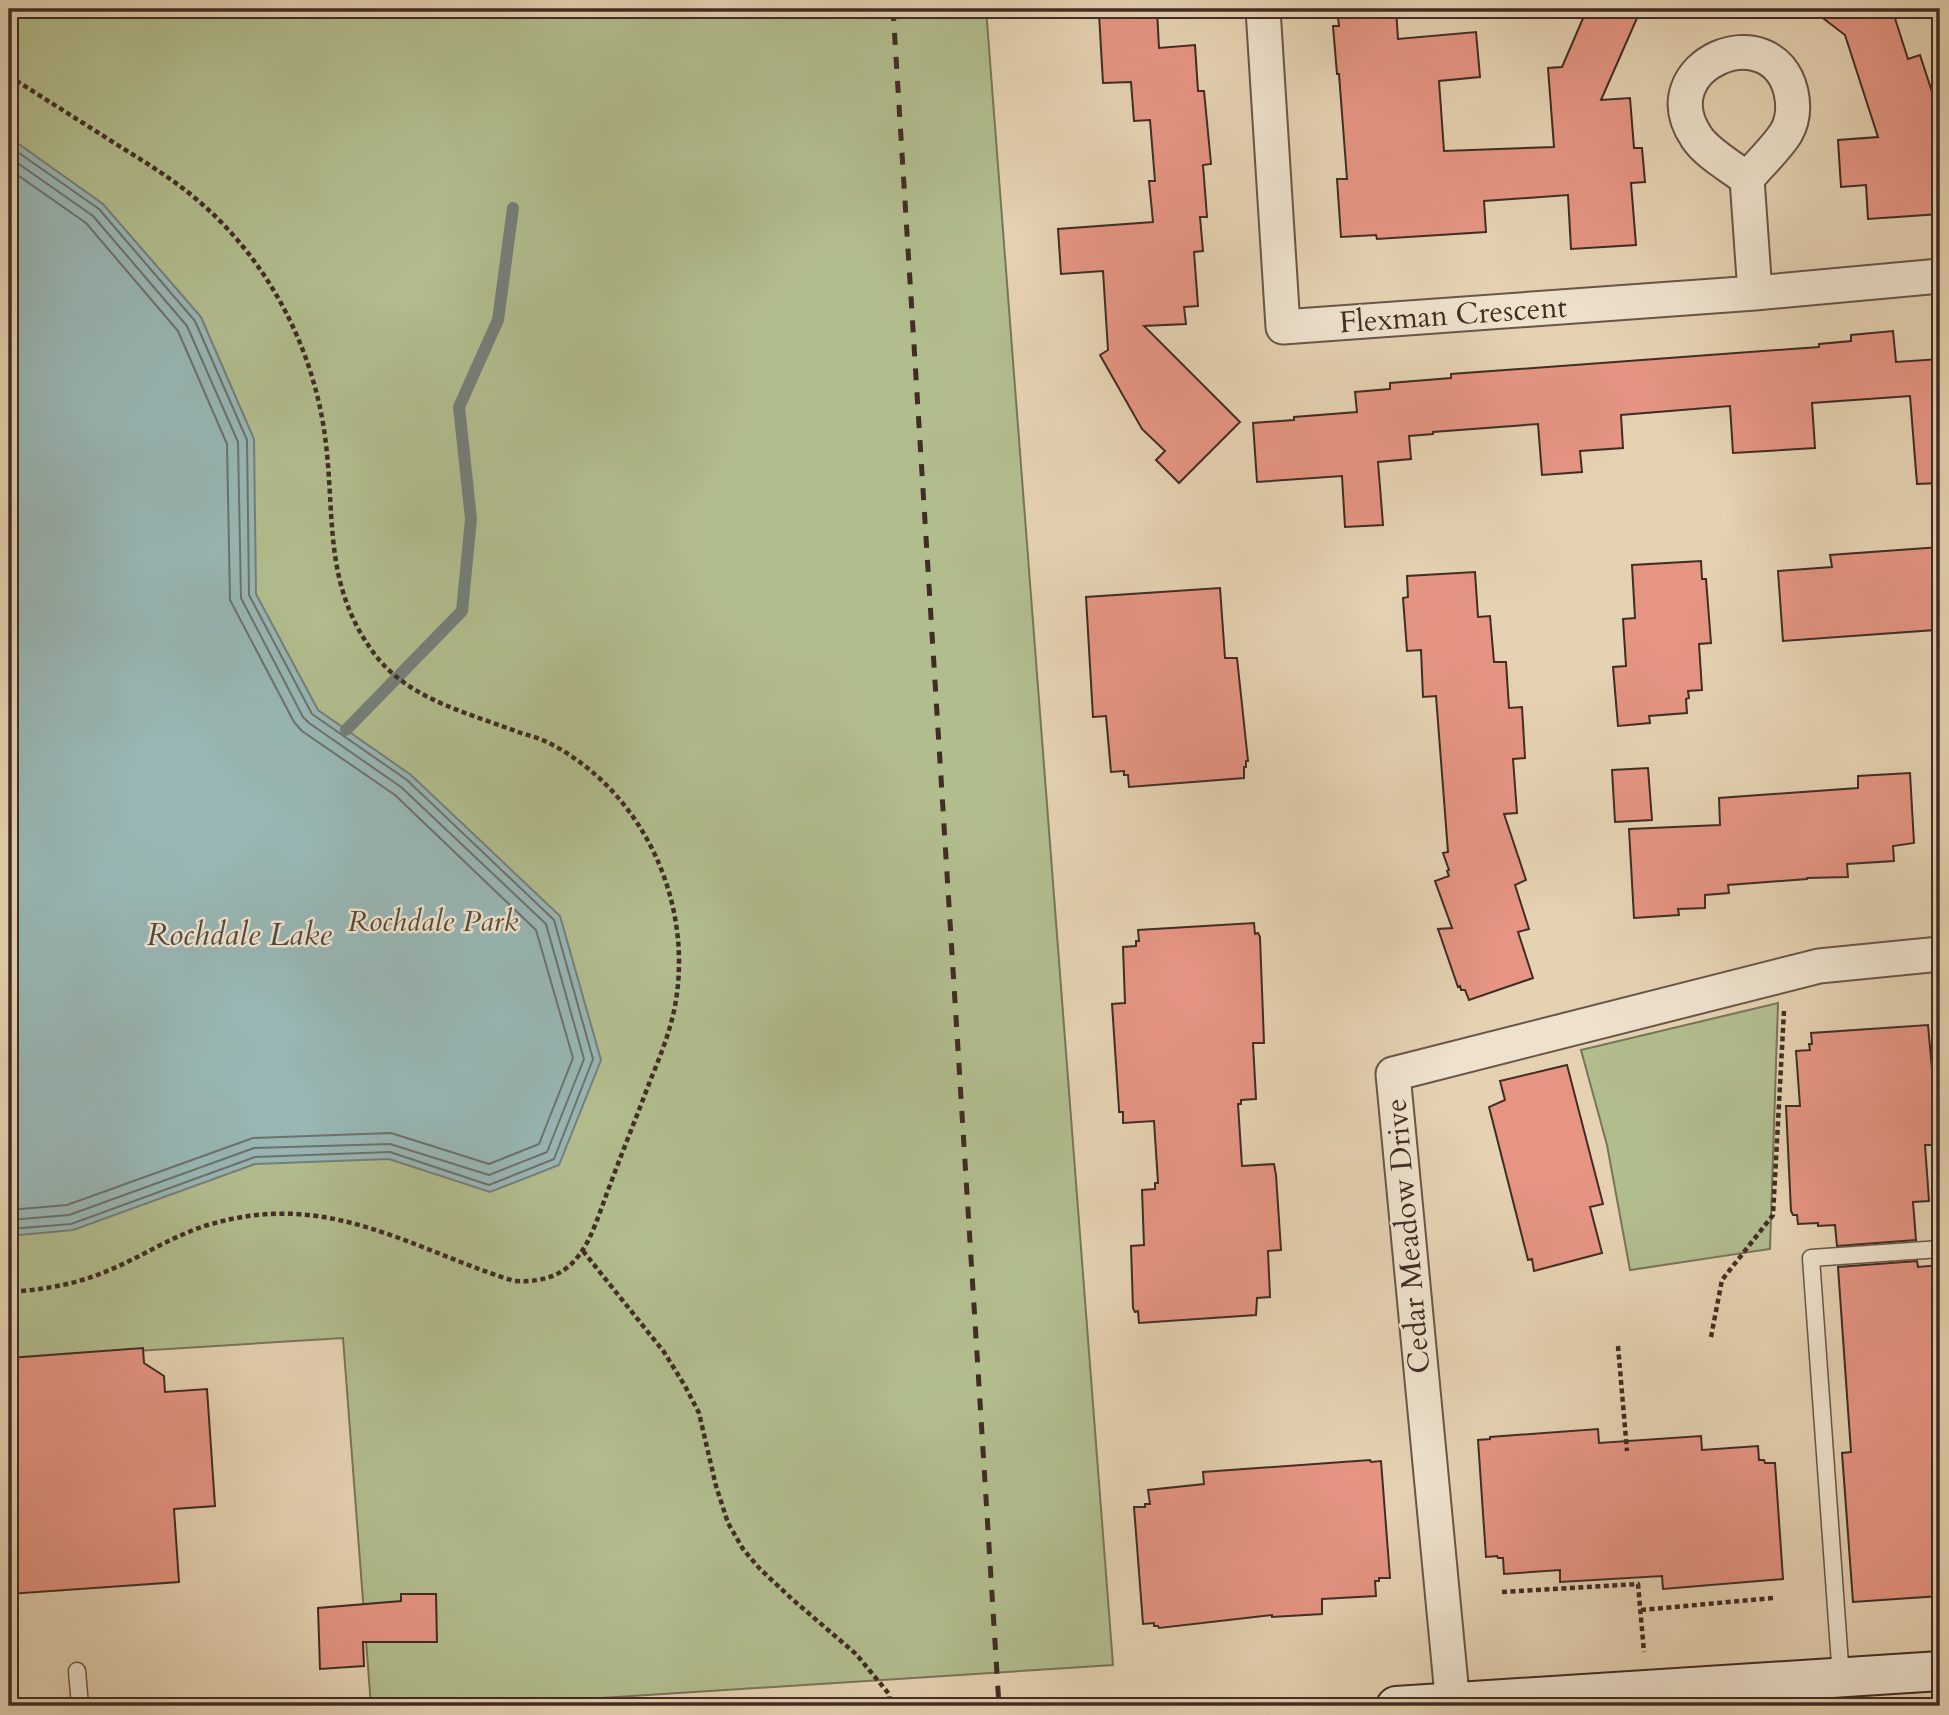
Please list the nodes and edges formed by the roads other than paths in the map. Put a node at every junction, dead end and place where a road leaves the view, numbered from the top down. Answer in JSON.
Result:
{"nodes":[{"id":1,"x":1262,"y":9,"type":"edge"},
{"id":2,"x":1747,"y":179,"type":"dead end"},
{"id":3,"x":1940,"y":276,"type":"edge"},
{"id":4,"x":1755,"y":293,"type":"junction"},
{"id":5,"x":1940,"y":954,"type":"edge"},
{"id":6,"x":1940,"y":1249,"type":"edge"},
{"id":7,"x":77,"y":1671,"type":"dead end"},
{"id":8,"x":1940,"y":1671,"type":"edge"},
{"id":9,"x":1841,"y":1678,"type":"junction"},
{"id":10,"x":1452,"y":1705,"type":"edge"},
{"id":11,"x":80,"y":1706,"type":"edge"},
{"id":12,"x":1396,"y":1706,"type":"edge"}],
"edges":[{"from":1,"to":4,"type":"street","name":"Flexman Crescent"},
{"from":2,"to":4,"type":"street"},
{"from":3,"to":4,"type":"street","name":"Flexman Crescent"},
{"from":5,"to":10,"type":"street","name":"Cedar Meadow Drive"},
{"from":6,"to":9,"type":"lane"},
{"from":7,"to":11,"type":"lane"},
{"from":8,"to":9,"type":"main road"},
{"from":9,"to":10,"type":"main road"},
{"from":10,"to":12,"type":"main road"}]}
